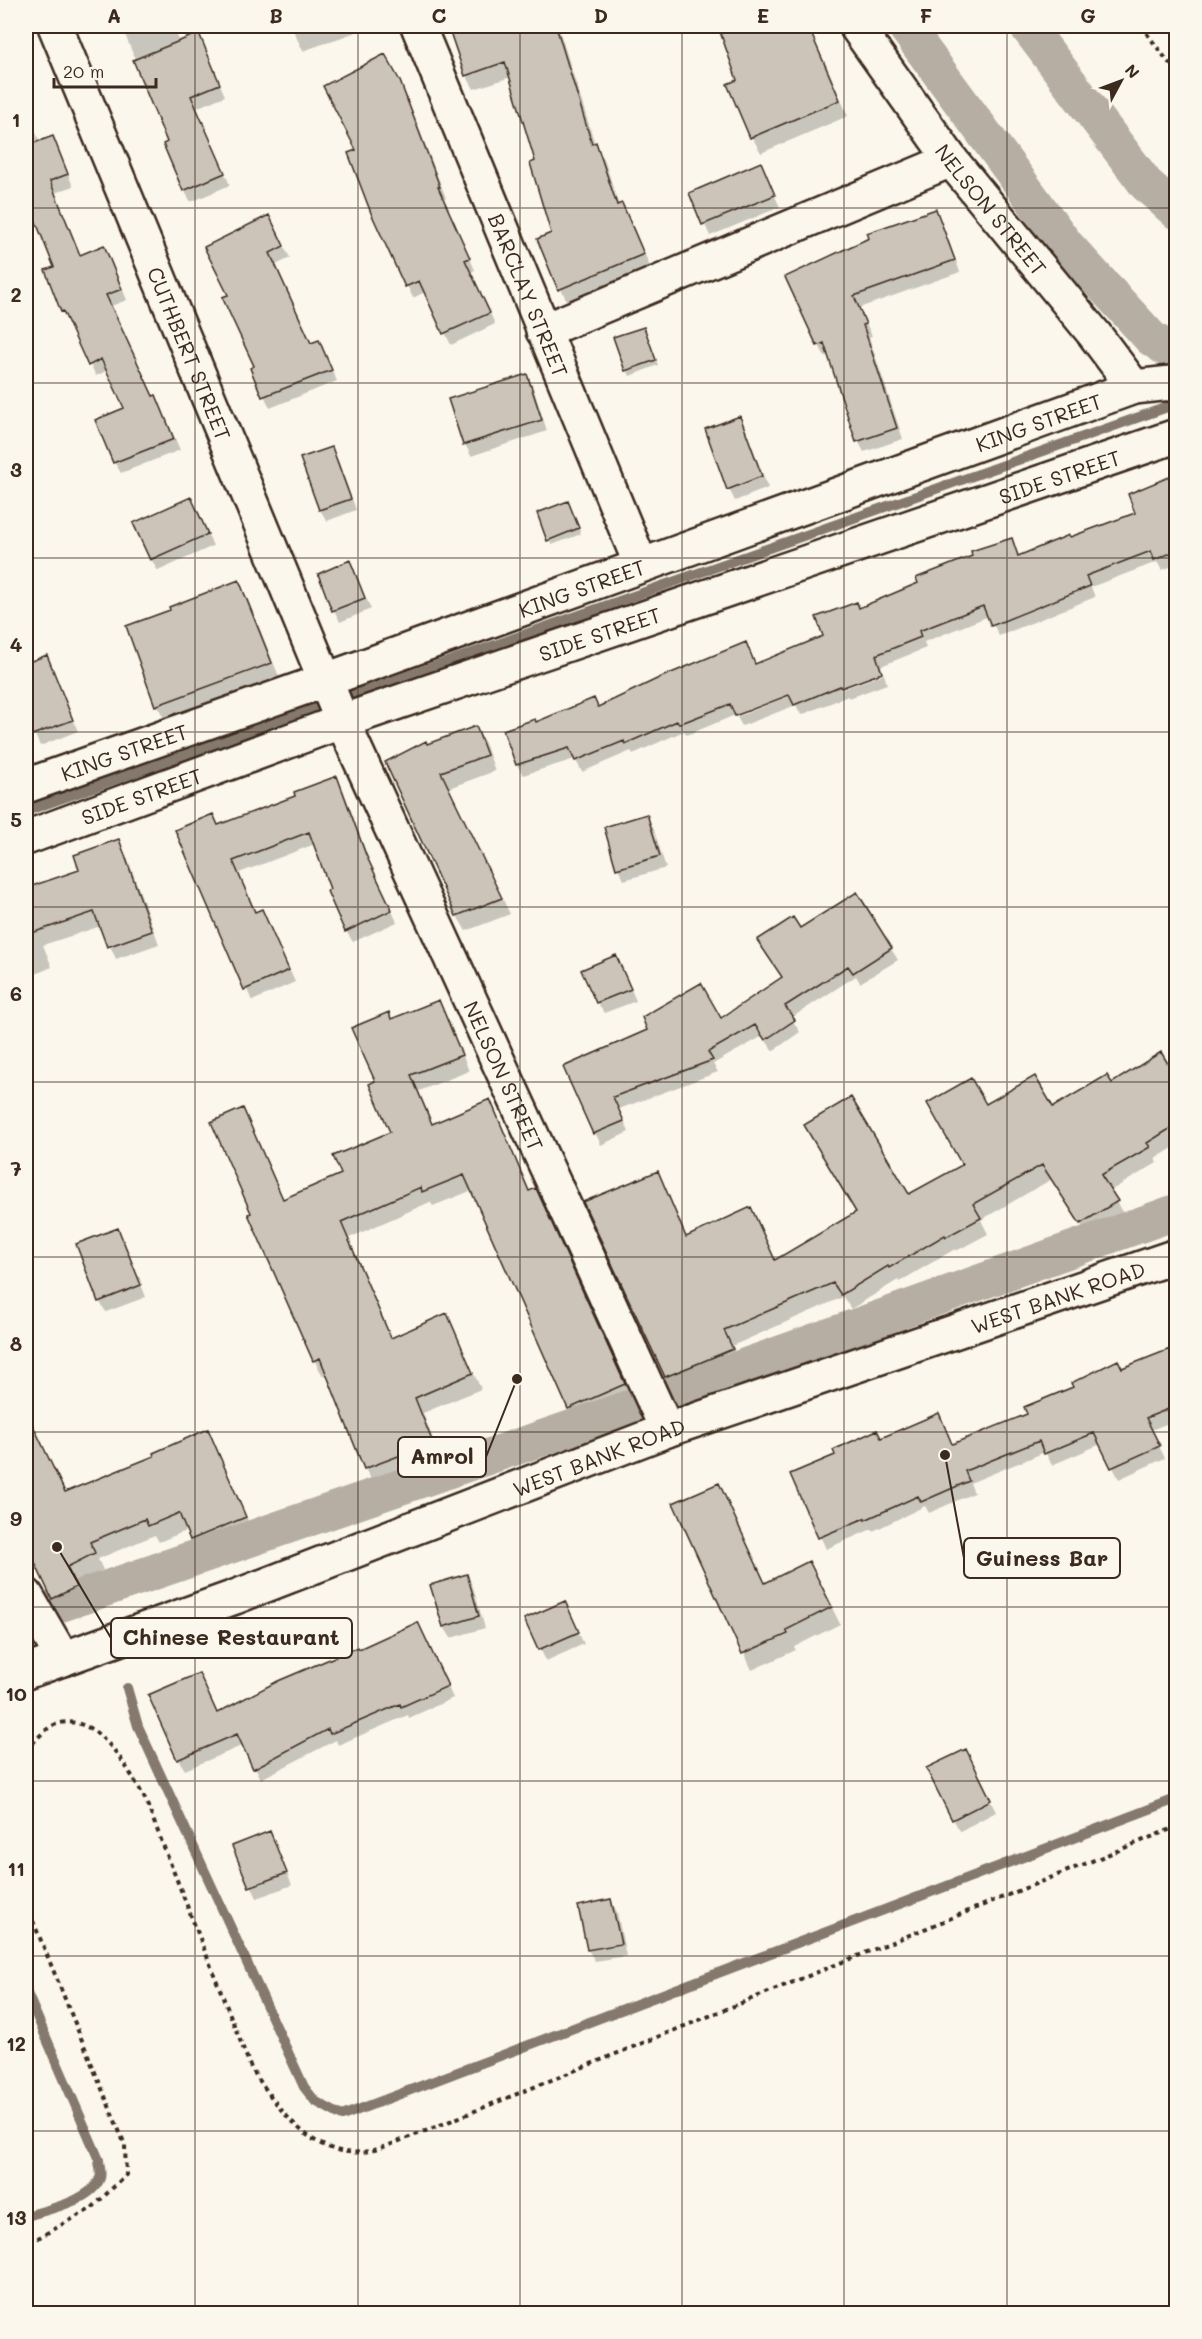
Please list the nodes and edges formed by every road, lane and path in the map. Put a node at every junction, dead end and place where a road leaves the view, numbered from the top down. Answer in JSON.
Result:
{"nodes":[{"id":1,"x":55,"y":26,"type":"edge"},
{"id":2,"x":418,"y":26,"type":"edge"},
{"id":3,"x":856,"y":26,"type":"edge"},
{"id":4,"x":1141,"y":26,"type":"edge"},
{"id":5,"x":1176,"y":72,"type":"edge"},
{"id":6,"x":951,"y":160,"type":"junction"},
{"id":7,"x":543,"y":331,"type":"junction"},
{"id":8,"x":1176,"y":386,"type":"edge"},
{"id":9,"x":1134,"y":387,"type":"junction"},
{"id":10,"x":1176,"y":435,"type":"edge"},
{"id":11,"x":641,"y":565,"type":"junction"},
{"id":12,"x":327,"y":683,"type":"junction"},
{"id":13,"x":341,"y":718,"type":"junction"},
{"id":14,"x":26,"y":786,"type":"edge"},
{"id":15,"x":26,"y":838,"type":"edge"},
{"id":16,"x":1176,"y":1256,"type":"edge"},
{"id":17,"x":667,"y":1430,"type":"junction"},
{"id":18,"x":26,"y":1595,"type":"edge"},
{"id":19,"x":63,"y":1659,"type":"junction"},
{"id":20,"x":26,"y":1672,"type":"edge"},
{"id":21,"x":26,"y":1750,"type":"edge"},
{"id":22,"x":1176,"y":1827,"type":"edge"},
{"id":23,"x":26,"y":1904,"type":"edge"},
{"id":24,"x":26,"y":2242,"type":"edge"}],
"edges":[{"from":1,"to":12,"type":"street","name":"CUTHBERT STREET"},
{"from":2,"to":7,"type":"street","name":"BARCLAY STREET"},
{"from":3,"to":6,"type":"street","name":"NELSON STREET"},
{"from":4,"to":5,"type":"path"},
{"from":6,"to":7,"type":"street"},
{"from":6,"to":9,"type":"street","name":"NELSON STREET"},
{"from":7,"to":11,"type":"street","name":"BARCLAY STREET"},
{"from":8,"to":9,"type":"street","name":"KING STREET"},
{"from":9,"to":11,"type":"street","name":"KING STREET"},
{"from":10,"to":13,"type":"street","name":"SIDE STREET"},
{"from":11,"to":12,"type":"street","name":"KING STREET"},
{"from":12,"to":13,"type":"street","name":"CUTHBERT STREET"},
{"from":12,"to":14,"type":"street","name":"KING STREET"},
{"from":13,"to":15,"type":"street","name":"SIDE STREET"},
{"from":13,"to":17,"type":"street","name":"NELSON STREET"},
{"from":16,"to":17,"type":"street","name":"WEST BANK ROAD"},
{"from":17,"to":19,"type":"street","name":"WEST BANK ROAD"},
{"from":18,"to":19,"type":"street"},
{"from":19,"to":20,"type":"street","name":"WEST BANK ROAD"},
{"from":21,"to":22,"type":"path"},
{"from":23,"to":24,"type":"path"}]}
